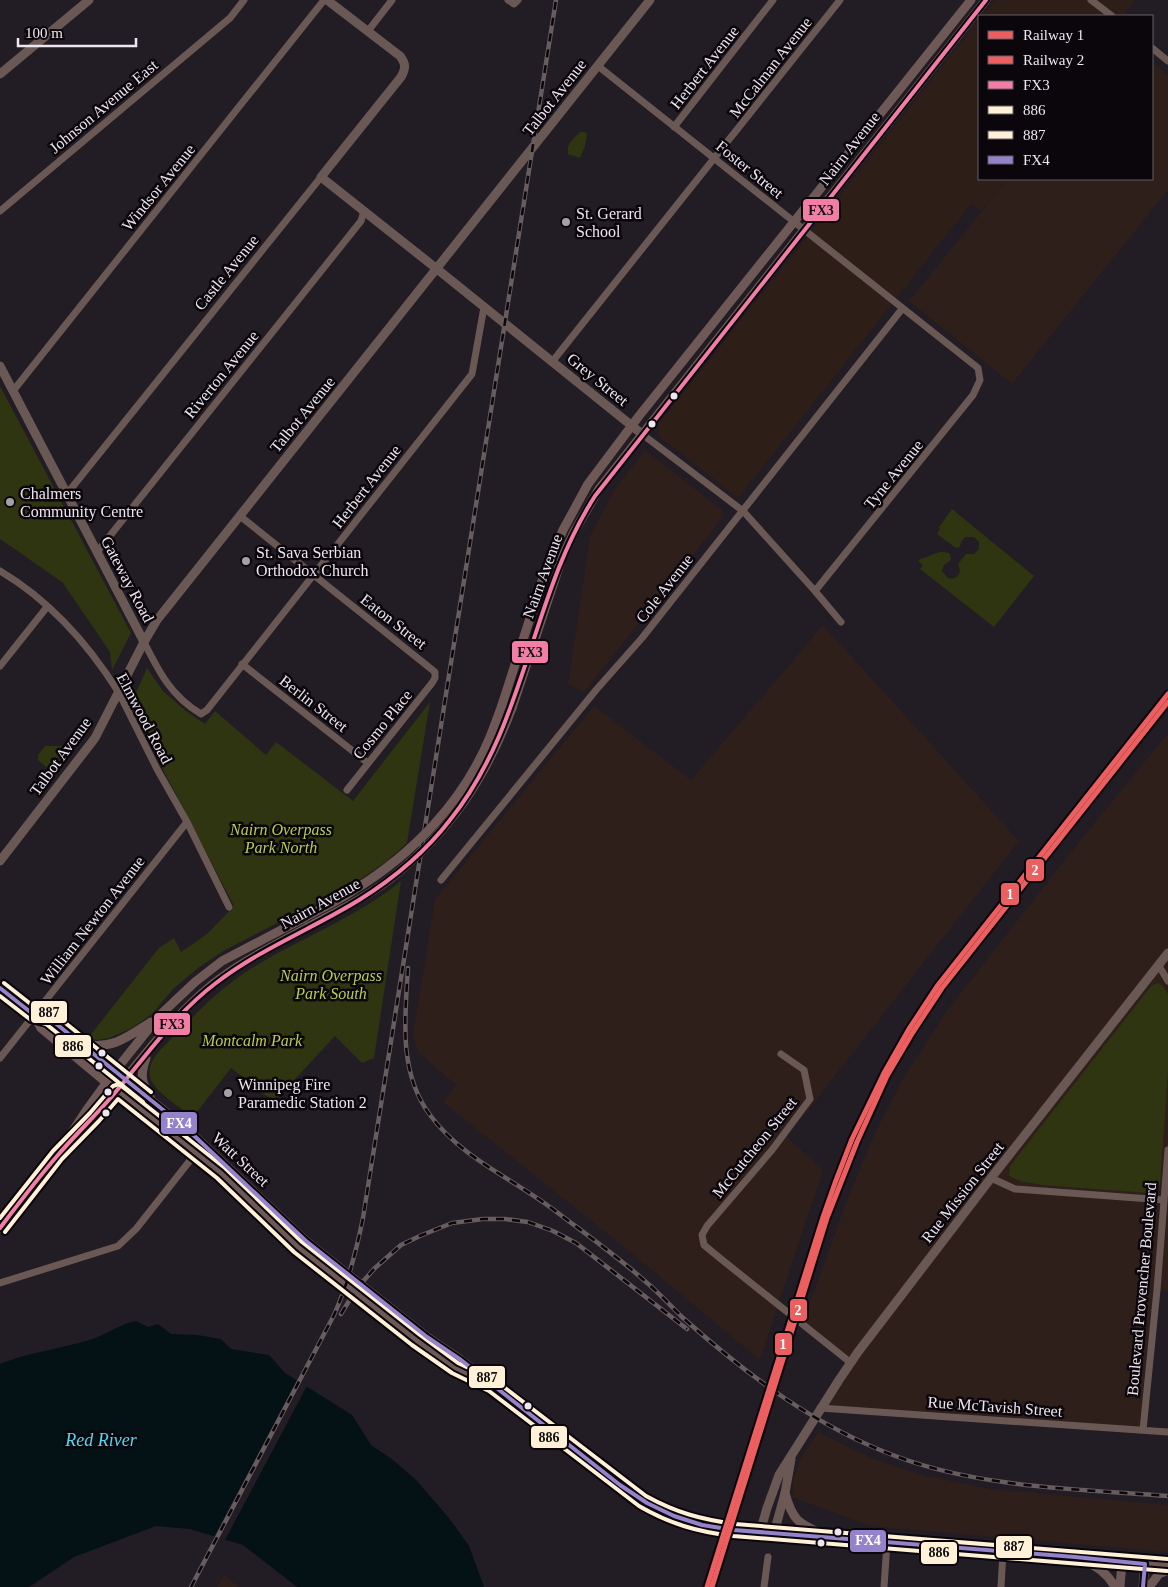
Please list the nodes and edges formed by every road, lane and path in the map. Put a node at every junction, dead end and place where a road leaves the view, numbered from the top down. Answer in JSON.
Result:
{"nodes":[{"id":1,"x":88,"y":0,"type":"edge"},
{"id":2,"x":244,"y":0,"type":"edge"},
{"id":3,"x":326,"y":0,"type":"edge"},
{"id":4,"x":392,"y":0,"type":"edge"},
{"id":5,"x":650,"y":0,"type":"edge"},
{"id":6,"x":773,"y":0,"type":"edge"},
{"id":7,"x":840,"y":0,"type":"edge"},
{"id":8,"x":971,"y":0,"type":"edge"},
{"id":9,"x":986,"y":0,"type":"edge"},
{"id":10,"x":1091,"y":0,"type":"edge"},
{"id":11,"x":1111,"y":15,"type":"edge"},
{"id":12,"x":368,"y":31,"type":"junction"},
{"id":13,"x":1153,"y":49,"type":"edge"},
{"id":14,"x":925,"y":59,"type":"junction"},
{"id":15,"x":1168,"y":60,"type":"edge"},
{"id":16,"x":598,"y":66,"type":"junction"},
{"id":17,"x":934,"y":66,"type":"junction"},
{"id":18,"x":0,"y":74,"type":"edge"},
{"id":19,"x":885,"y":107,"type":"junction"},
{"id":20,"x":887,"y":124,"type":"junction"},
{"id":21,"x":674,"y":126,"type":"junction"},
{"id":22,"x":715,"y":159,"type":"junction"},
{"id":23,"x":842,"y":161,"type":"junction"},
{"id":24,"x":851,"y":169,"type":"junction"},
{"id":25,"x":321,"y":177,"type":"junction"},
{"id":26,"x":0,"y":211,"type":"edge"},
{"id":27,"x":364,"y":211,"type":"junction"},
{"id":28,"x":794,"y":222,"type":"junction"},
{"id":29,"x":804,"y":229,"type":"junction"},
{"id":30,"x":437,"y":269,"type":"junction"},
{"id":31,"x":736,"y":294,"type":"junction"},
{"id":32,"x":745,"y":304,"type":"junction"},
{"id":33,"x":484,"y":307,"type":"junction"},
{"id":34,"x":902,"y":309,"type":"junction"},
{"id":35,"x":696,"y":346,"type":"junction"},
{"id":36,"x":552,"y":362,"type":"junction"},
{"id":37,"x":697,"y":364,"type":"junction"},
{"id":38,"x":0,"y":366,"type":"edge"},
{"id":39,"x":978,"y":368,"type":"joint"},
{"id":40,"x":13,"y":391,"type":"junction"},
{"id":41,"x":632,"y":426,"type":"junction"},
{"id":42,"x":642,"y":434,"type":"junction"},
{"id":43,"x":66,"y":495,"type":"junction"},
{"id":44,"x":743,"y":511,"type":"junction"},
{"id":45,"x":240,"y":516,"type":"junction"},
{"id":46,"x":97,"y":552,"type":"junction"},
{"id":47,"x":0,"y":571,"type":"edge"},
{"id":48,"x":314,"y":574,"type":"junction"},
{"id":49,"x":816,"y":592,"type":"junction"},
{"id":50,"x":47,"y":607,"type":"junction"},
{"id":51,"x":841,"y":622,"type":"dead end"},
{"id":52,"x":144,"y":642,"type":"junction"},
{"id":53,"x":242,"y":664,"type":"junction"},
{"id":54,"x":0,"y":666,"type":"edge"},
{"id":55,"x":435,"y":674,"type":"joint"},
{"id":56,"x":119,"y":693,"type":"junction"},
{"id":57,"x":201,"y":714,"type":"joint"},
{"id":58,"x":368,"y":763,"type":"junction"},
{"id":59,"x":347,"y":790,"type":"dead end"},
{"id":60,"x":187,"y":822,"type":"junction"},
{"id":61,"x":0,"y":861,"type":"edge"},
{"id":62,"x":441,"y":880,"type":"dead end"},
{"id":63,"x":229,"y":907,"type":"dead end"},
{"id":64,"x":1168,"y":954,"type":"edge"},
{"id":65,"x":1159,"y":966,"type":"junction"},
{"id":66,"x":1168,"y":981,"type":"edge"},
{"id":67,"x":0,"y":988,"type":"edge"},
{"id":68,"x":34,"y":1015,"type":"junction"},
{"id":69,"x":159,"y":1016,"type":"junction"},
{"id":70,"x":79,"y":1043,"type":"junction"},
{"id":71,"x":150,"y":1049,"type":"junction"},
{"id":72,"x":781,"y":1054,"type":"dead end"},
{"id":73,"x":0,"y":1058,"type":"edge"},
{"id":74,"x":115,"y":1072,"type":"junction"},
{"id":75,"x":126,"y":1080,"type":"junction"},
{"id":76,"x":107,"y":1083,"type":"junction"},
{"id":77,"x":117,"y":1090,"type":"junction"},
{"id":78,"x":154,"y":1103,"type":"junction"},
{"id":79,"x":203,"y":1144,"type":"junction"},
{"id":80,"x":1168,"y":1150,"type":"edge"},
{"id":81,"x":196,"y":1152,"type":"junction"},
{"id":82,"x":58,"y":1155,"type":"junction"},
{"id":83,"x":991,"y":1178,"type":"junction"},
{"id":84,"x":1164,"y":1200,"type":"junction"},
{"id":85,"x":0,"y":1228,"type":"edge"},
{"id":86,"x":350,"y":1282,"type":"junction"},
{"id":87,"x":0,"y":1283,"type":"edge"},
{"id":88,"x":851,"y":1363,"type":"junction"},
{"id":89,"x":820,"y":1408,"type":"junction"},
{"id":90,"x":1143,"y":1430,"type":"junction"},
{"id":91,"x":1168,"y":1432,"type":"edge"},
{"id":92,"x":792,"y":1457,"type":"junction"},
{"id":93,"x":785,"y":1493,"type":"junction"},
{"id":94,"x":762,"y":1532,"type":"junction"},
{"id":95,"x":774,"y":1533,"type":"junction"},
{"id":96,"x":828,"y":1538,"type":"junction"},
{"id":97,"x":887,"y":1543,"type":"junction"},
{"id":98,"x":1003,"y":1552,"type":"junction"},
{"id":99,"x":768,"y":1557,"type":"dead end"},
{"id":100,"x":1075,"y":1557,"type":"junction"},
{"id":101,"x":1122,"y":1562,"type":"junction"},
{"id":102,"x":1145,"y":1564,"type":"junction"},
{"id":103,"x":1168,"y":1565,"type":"edge"},
{"id":104,"x":1168,"y":1570,"type":"edge"},
{"id":105,"x":764,"y":1587,"type":"edge"},
{"id":106,"x":884,"y":1587,"type":"edge"},
{"id":107,"x":1001,"y":1587,"type":"edge"},
{"id":108,"x":1115,"y":1587,"type":"edge"},
{"id":109,"x":1120,"y":1587,"type":"edge"},
{"id":110,"x":1143,"y":1587,"type":"edge"},
{"id":111,"x":1149,"y":1587,"type":"edge"}],
"edges":[{"from":1,"to":18,"type":"street"},
{"from":2,"to":26,"type":"street","name":"Johnson Avenue East"},
{"from":3,"to":12,"type":"street"},
{"from":3,"to":40,"type":"street","name":"Windsor Avenue"},
{"from":4,"to":12,"type":"street"},
{"from":5,"to":16,"type":"street","name":"Talbot Avenue"},
{"from":6,"to":21,"type":"street","name":"Herbert Avenue"},
{"from":7,"to":22,"type":"street","name":"McCalman Avenue"},
{"from":8,"to":14,"type":"main road","name":"Nairn Avenue"},
{"from":9,"to":17,"type":"main road","name":"Nairn Avenue"},
{"from":10,"to":11,"type":"street"},
{"from":12,"to":25,"type":"street","name":"Castle Avenue"},
{"from":13,"to":15,"type":"street"},
{"from":14,"to":17,"type":"main road"},
{"from":14,"to":19,"type":"main road","name":"Nairn Avenue"},
{"from":16,"to":21,"type":"street","name":"Foster Street"},
{"from":16,"to":30,"type":"street","name":"Talbot Avenue"},
{"from":17,"to":20,"type":"main road","name":"Nairn Avenue"},
{"from":19,"to":20,"type":"main road"},
{"from":19,"to":23,"type":"main road","name":"Nairn Avenue"},
{"from":20,"to":24,"type":"main road","name":"Nairn Avenue"},
{"from":21,"to":22,"type":"street","name":"Foster Street"},
{"from":22,"to":28,"type":"street","name":"Foster Street"},
{"from":22,"to":36,"type":"street","name":"McCalman Avenue"},
{"from":23,"to":24,"type":"main road"},
{"from":23,"to":28,"type":"main road","name":"Nairn Avenue"},
{"from":24,"to":29,"type":"main road","name":"Nairn Avenue"},
{"from":25,"to":27,"type":"street","name":"Grey Street"},
{"from":25,"to":43,"type":"street","name":"Castle Avenue"},
{"from":27,"to":30,"type":"street","name":"Grey Street"},
{"from":27,"to":46,"type":"street","name":"Riverton Avenue"},
{"from":28,"to":29,"type":"street","name":"Foster Street"},
{"from":28,"to":31,"type":"main road","name":"Nairn Avenue"},
{"from":29,"to":32,"type":"main road","name":"Nairn Avenue"},
{"from":29,"to":34,"type":"street","name":"Foster Street"},
{"from":30,"to":33,"type":"street","name":"Grey Street"},
{"from":30,"to":45,"type":"street","name":"Talbot Avenue"},
{"from":31,"to":32,"type":"main road"},
{"from":31,"to":35,"type":"main road","name":"Nairn Avenue"},
{"from":32,"to":37,"type":"main road","name":"Nairn Avenue"},
{"from":33,"to":36,"type":"street","name":"Grey Street"},
{"from":33,"to":48,"type":"street","name":"Herbert Avenue"},
{"from":34,"to":39,"type":"street","name":"Foster Street"},
{"from":34,"to":44,"type":"street","name":"Cole Avenue"},
{"from":35,"to":37,"type":"main road"},
{"from":35,"to":41,"type":"main road","name":"Nairn Avenue"},
{"from":36,"to":41,"type":"street","name":"Grey Street"},
{"from":37,"to":42,"type":"main road","name":"Nairn Avenue"},
{"from":38,"to":40,"type":"street","name":"Gateway Road"},
{"from":39,"to":49,"type":"street","name":"Tyne Avenue"},
{"from":40,"to":43,"type":"street","name":"Gateway Road"},
{"from":41,"to":42,"type":"street","name":"Grey Street"},
{"from":41,"to":69,"type":"main road","name":"Nairn Avenue","bridge":true},
{"from":42,"to":44,"type":"street","name":"Grey Street"},
{"from":42,"to":71,"type":"main road","name":"Nairn Avenue","bridge":true},
{"from":43,"to":46,"type":"street","name":"Gateway Road"},
{"from":44,"to":49,"type":"street","name":"Grey Street"},
{"from":44,"to":62,"type":"street","name":"Cole Avenue"},
{"from":45,"to":48,"type":"street","name":"Eaton Street"},
{"from":45,"to":52,"type":"street","name":"Talbot Avenue"},
{"from":46,"to":52,"type":"street","name":"Gateway Road"},
{"from":47,"to":50,"type":"street","name":"Elmwood Road"},
{"from":48,"to":53,"type":"street","name":"Herbert Avenue"},
{"from":48,"to":55,"type":"street","name":"Eaton Street"},
{"from":49,"to":51,"type":"street","name":"Grey Street"},
{"from":50,"to":54,"type":"street"},
{"from":50,"to":56,"type":"street","name":"Elmwood Road"},
{"from":52,"to":56,"type":"street","name":"Talbot Avenue"},
{"from":52,"to":57,"type":"street","name":"Gateway Road"},
{"from":53,"to":57,"type":"street","name":"Herbert Avenue"},
{"from":53,"to":58,"type":"street","name":"Berlin Street"},
{"from":55,"to":58,"type":"street","name":"Cosmo Place"},
{"from":56,"to":60,"type":"street","name":"Elmwood Road"},
{"from":56,"to":61,"type":"street","name":"Talbot Avenue"},
{"from":58,"to":59,"type":"street","name":"Cosmo Place"},
{"from":60,"to":63,"type":"street","name":"Elmwood Road"},
{"from":60,"to":68,"type":"street","name":"William Newton Avenue"},
{"from":64,"to":65,"type":"street","name":"Rue Mission Street"},
{"from":65,"to":66,"type":"street"},
{"from":65,"to":83,"type":"street","name":"Rue Mission Street"},
{"from":67,"to":68,"type":"main road","name":"Watt Street"},
{"from":68,"to":70,"type":"main road","name":"Watt Street"},
{"from":68,"to":73,"type":"street","name":"William Newton Avenue"},
{"from":68,"to":76,"type":"main road","name":"Watt Street"},
{"from":69,"to":70,"type":"main road"},
{"from":69,"to":74,"type":"main road","name":"Nairn Avenue"},
{"from":70,"to":74,"type":"main road","name":"Watt Street"},
{"from":71,"to":75,"type":"main road","name":"Nairn Avenue"},
{"from":71,"to":78,"type":"main road"},
{"from":72,"to":88,"type":"street","name":"McCutcheon Street"},
{"from":74,"to":75,"type":"main road","name":"Watt Street"},
{"from":74,"to":76,"type":"main road","name":"Nairn Avenue"},
{"from":75,"to":77,"type":"main road","name":"Nairn Avenue"},
{"from":75,"to":78,"type":"main road","name":"Watt Street"},
{"from":76,"to":77,"type":"main road","name":"Watt Street"},
{"from":76,"to":82,"type":"main road","name":"Nairn Avenue"},
{"from":77,"to":81,"type":"main road","name":"Watt Street"},
{"from":77,"to":82,"type":"main road","name":"Nairn Avenue"},
{"from":78,"to":79,"type":"main road","name":"Watt Street"},
{"from":79,"to":81,"type":"street"},
{"from":79,"to":86,"type":"main road","name":"Watt Street"},
{"from":80,"to":84,"type":"street","name":"Boulevard Provencher Boulevard"},
{"from":81,"to":86,"type":"main road","name":"Watt Street"},
{"from":81,"to":87,"type":"street"},
{"from":82,"to":85,"type":"main road","name":"Nairn Avenue"},
{"from":83,"to":84,"type":"street"},
{"from":83,"to":88,"type":"street","name":"Rue Mission Street"},
{"from":84,"to":90,"type":"street","name":"Boulevard Provencher Boulevard"},
{"from":86,"to":94,"type":"main road"},
{"from":88,"to":89,"type":"street","name":"Rue Mission Street"},
{"from":89,"to":90,"type":"street","name":"Rue McTavish Street"},
{"from":89,"to":92,"type":"street","name":"Rue Mission Street"},
{"from":90,"to":91,"type":"street","name":"Rue McTavish Street"},
{"from":92,"to":93,"type":"street","name":"Rue Mission Street"},
{"from":92,"to":94,"type":"street","name":"Rue Mission Street"},
{"from":93,"to":95,"type":"street","name":"Rue Mission Street"},
{"from":93,"to":96,"type":"main road"},
{"from":94,"to":95,"type":"main road"},
{"from":95,"to":96,"type":"main road"},
{"from":96,"to":97,"type":"main road"},
{"from":97,"to":98,"type":"main road"},
{"from":97,"to":106,"type":"street"},
{"from":98,"to":100,"type":"main road"},
{"from":98,"to":107,"type":"street"},
{"from":99,"to":105,"type":"street"},
{"from":100,"to":101,"type":"main road"},
{"from":100,"to":108,"type":"main road"},
{"from":101,"to":102,"type":"main road"},
{"from":101,"to":109,"type":"main road"},
{"from":102,"to":103,"type":"main road"},
{"from":102,"to":110,"type":"main road"},
{"from":104,"to":111,"type":"main road"}]}
